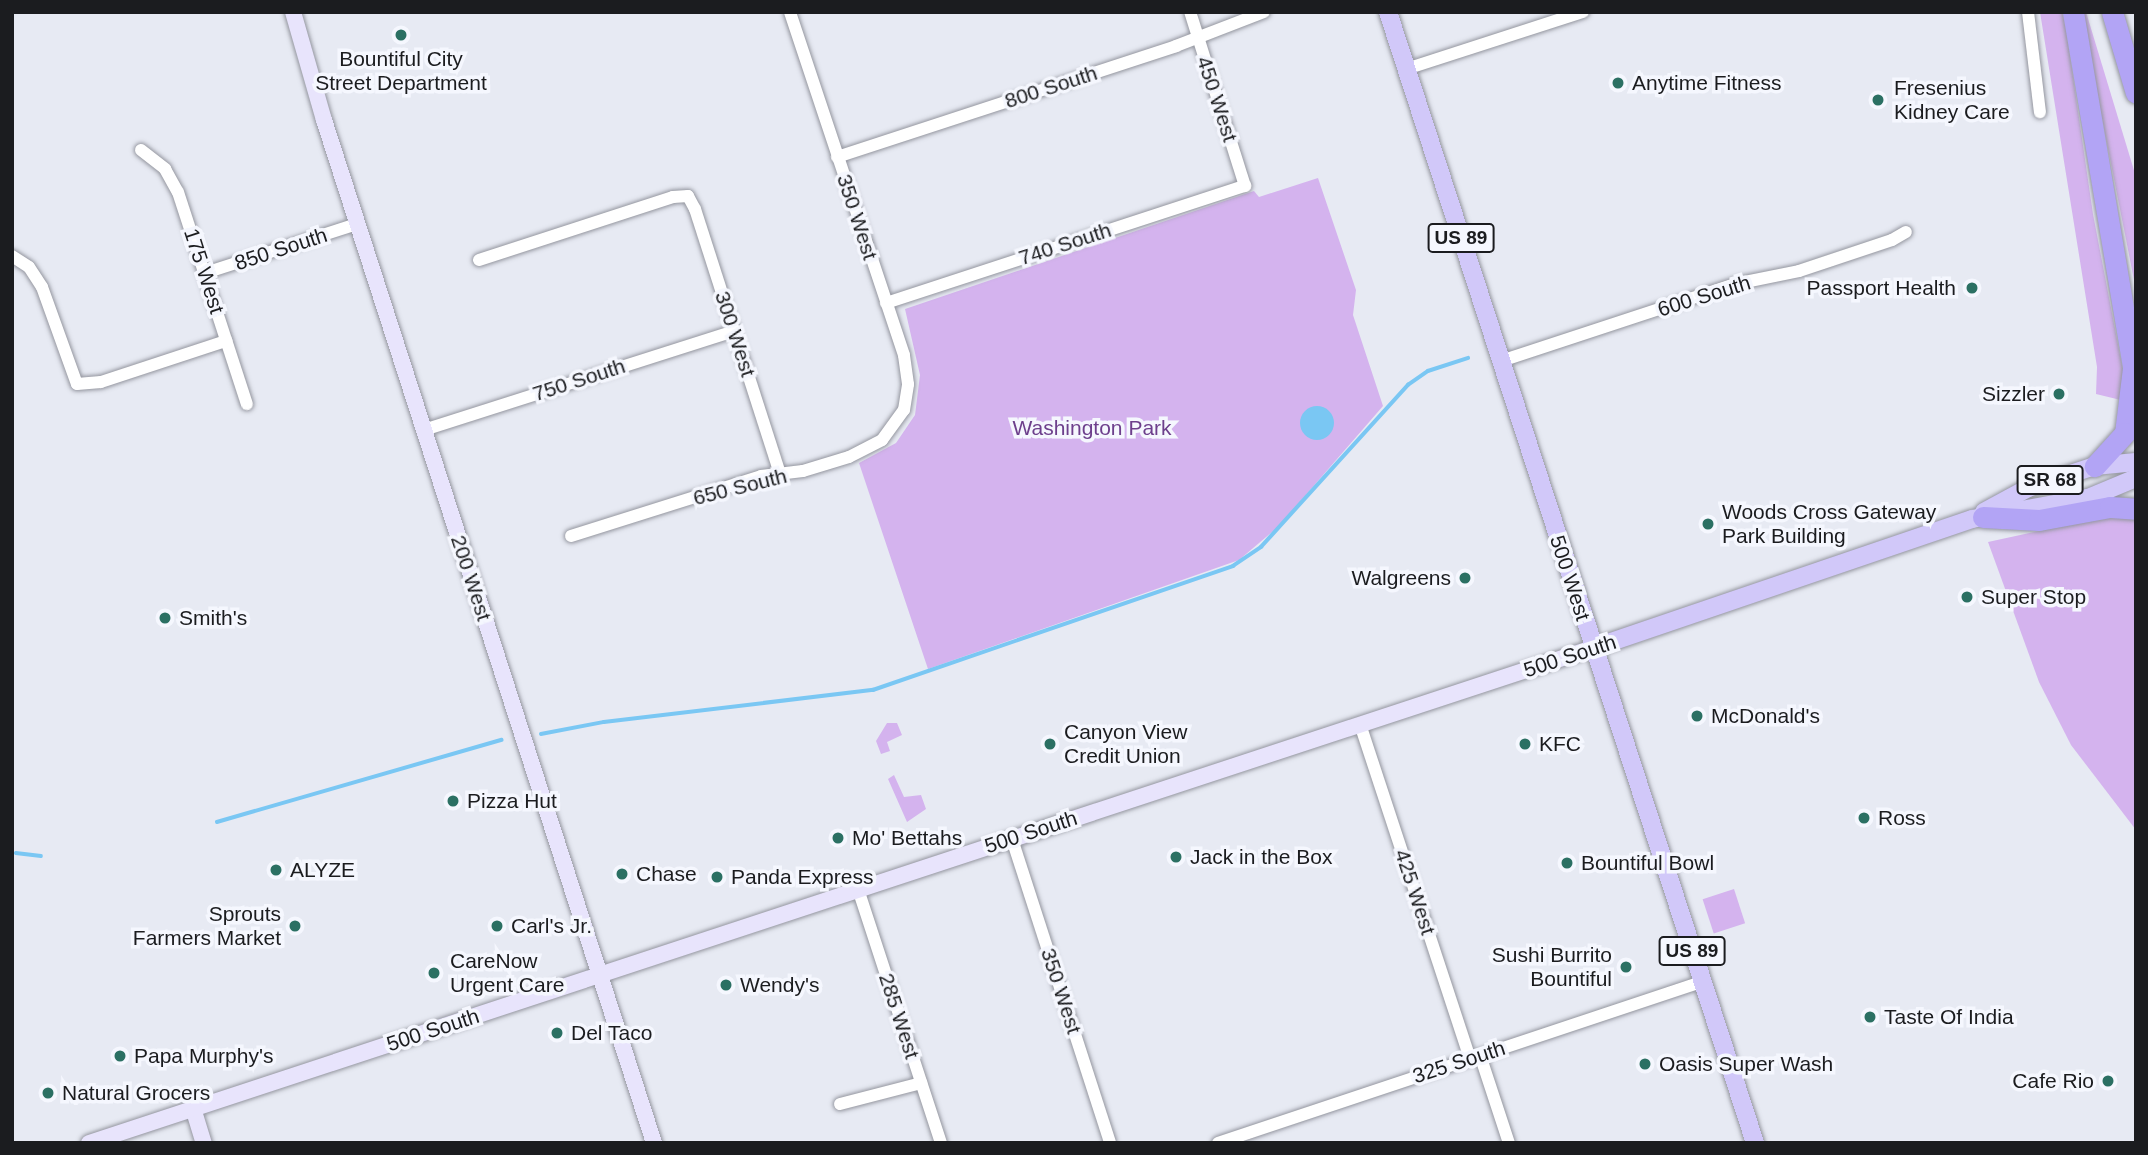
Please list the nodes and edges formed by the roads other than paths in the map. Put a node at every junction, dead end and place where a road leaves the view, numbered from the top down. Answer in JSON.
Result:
{"nodes":[{"id":1,"x":293,"y":12,"type":"edge"},
{"id":2,"x":790,"y":12,"type":"edge"},
{"id":3,"x":1189,"y":12,"type":"edge"},
{"id":4,"x":1264,"y":12,"type":"edge"},
{"id":5,"x":1388,"y":12,"type":"edge"},
{"id":6,"x":1583,"y":12,"type":"edge"},
{"id":7,"x":2028,"y":12,"type":"edge"},
{"id":8,"x":2073,"y":12,"type":"edge"},
{"id":9,"x":2112,"y":12,"type":"edge"},
{"id":10,"x":1197,"y":37,"type":"junction"},
{"id":11,"x":1406,"y":69,"type":"junction"},
{"id":12,"x":2136,"y":93,"type":"edge"},
{"id":13,"x":2040,"y":112,"type":"dead end"},
{"id":14,"x":141,"y":150,"type":"dead end"},
{"id":15,"x":837,"y":157,"type":"junction"},
{"id":16,"x":1245,"y":186,"type":"joint"},
{"id":17,"x":357,"y":224,"type":"junction"},
{"id":18,"x":1906,"y":232,"type":"dead end"},
{"id":19,"x":14,"y":257,"type":"edge"},
{"id":20,"x":479,"y":260,"type":"dead end"},
{"id":21,"x":205,"y":273,"type":"junction"},
{"id":22,"x":886,"y":303,"type":"junction"},
{"id":23,"x":734,"y":331,"type":"junction"},
{"id":24,"x":226,"y":341,"type":"junction"},
{"id":25,"x":1501,"y":361,"type":"junction"},
{"id":26,"x":2134,"y":372,"type":"edge"},
{"id":27,"x":247,"y":404,"type":"dead end"},
{"id":28,"x":898,"y":422,"type":"joint"},
{"id":29,"x":424,"y":430,"type":"junction"},
{"id":30,"x":2136,"y":462,"type":"edge"},
{"id":31,"x":2095,"y":466,"type":"junction"},
{"id":32,"x":780,"y":474,"type":"junction"},
{"id":33,"x":2136,"y":478,"type":"edge"},
{"id":34,"x":2136,"y":509,"type":"edge"},
{"id":35,"x":1978,"y":518,"type":"junction"},
{"id":36,"x":571,"y":536,"type":"dead end"},
{"id":37,"x":1593,"y":648,"type":"junction"},
{"id":38,"x":1360,"y":724,"type":"junction"},
{"id":39,"x":1012,"y":839,"type":"junction"},
{"id":40,"x":858,"y":889,"type":"junction"},
{"id":41,"x":600,"y":974,"type":"junction"},
{"id":42,"x":1701,"y":982,"type":"junction"},
{"id":43,"x":1475,"y":1057,"type":"junction"},
{"id":44,"x":921,"y":1083,"type":"junction"},
{"id":45,"x":840,"y":1104,"type":"dead end"},
{"id":46,"x":193,"y":1108,"type":"junction"},
{"id":47,"x":89,"y":1143,"type":"edge"},
{"id":48,"x":204,"y":1143,"type":"edge"},
{"id":49,"x":654,"y":1143,"type":"edge"},
{"id":50,"x":941,"y":1143,"type":"edge"},
{"id":51,"x":1110,"y":1143,"type":"edge"},
{"id":52,"x":1218,"y":1143,"type":"edge"},
{"id":53,"x":1509,"y":1143,"type":"edge"},
{"id":54,"x":1755,"y":1143,"type":"edge"}],
"edges":[{"from":1,"to":17,"type":"main road","name":"200 West"},
{"from":2,"to":15,"type":"street","name":"350 West"},
{"from":3,"to":10,"type":"street","name":"450 West"},
{"from":4,"to":10,"type":"street","name":"800 South"},
{"from":5,"to":11,"type":"main road","name":"500 West","number":"US 89"},
{"from":6,"to":11,"type":"street"},
{"from":7,"to":13,"type":"street"},
{"from":8,"to":26,"type":"highway"},
{"from":9,"to":12,"type":"highway"},
{"from":10,"to":15,"type":"street","name":"800 South"},
{"from":10,"to":16,"type":"street","name":"450 West"},
{"from":11,"to":25,"type":"main road","name":"500 West","number":"US 89"},
{"from":14,"to":21,"type":"street","name":"175 West"},
{"from":15,"to":22,"type":"street","name":"350 West"},
{"from":16,"to":22,"type":"street","name":"740 South"},
{"from":17,"to":21,"type":"street","name":"850 South"},
{"from":17,"to":29,"type":"main road","name":"200 West"},
{"from":18,"to":25,"type":"street","name":"600 South"},
{"from":19,"to":24,"type":"street"},
{"from":20,"to":23,"type":"street","name":"300 West"},
{"from":21,"to":24,"type":"street","name":"175 West"},
{"from":22,"to":28,"type":"street","name":"350 West"},
{"from":23,"to":29,"type":"street","name":"750 South"},
{"from":23,"to":32,"type":"street","name":"300 West"},
{"from":24,"to":27,"type":"street","name":"175 West"},
{"from":25,"to":37,"type":"main road","name":"500 West","number":"US 89"},
{"from":26,"to":31,"type":"highway"},
{"from":28,"to":32,"type":"street","name":"650 South"},
{"from":29,"to":41,"type":"main road","name":"200 West"},
{"from":30,"to":31,"type":"main road","name":"500 South","number":"SR 68"},
{"from":31,"to":35,"type":"main road","name":"500 South","number":"SR 68"},
{"from":32,"to":36,"type":"street","name":"650 South"},
{"from":33,"to":35,"type":"main road","name":"500 South","number":"SR 68"},
{"from":34,"to":35,"type":"highway"},
{"from":35,"to":37,"type":"main road","name":"500 South","number":"SR 68"},
{"from":37,"to":38,"type":"main road","name":"500 South","number":"SR 68"},
{"from":37,"to":42,"type":"main road","name":"500 West","number":"US 89"},
{"from":38,"to":39,"type":"main road","name":"500 South","number":"SR 68"},
{"from":38,"to":43,"type":"street","name":"425 West"},
{"from":39,"to":40,"type":"main road","name":"500 South","number":"SR 68"},
{"from":39,"to":51,"type":"street","name":"350 West"},
{"from":40,"to":41,"type":"main road","name":"500 South","number":"SR 68"},
{"from":40,"to":44,"type":"street","name":"285 West"},
{"from":41,"to":46,"type":"main road","name":"500 South"},
{"from":41,"to":49,"type":"main road","name":"200 West"},
{"from":42,"to":43,"type":"street","name":"325 South"},
{"from":42,"to":54,"type":"main road","name":"500 West","number":"US 89"},
{"from":43,"to":52,"type":"street","name":"325 South"},
{"from":43,"to":53,"type":"street","name":"425 West"},
{"from":44,"to":45,"type":"street"},
{"from":44,"to":50,"type":"street","name":"285 West"},
{"from":46,"to":47,"type":"main road","name":"500 South"},
{"from":46,"to":48,"type":"main road"}]}
